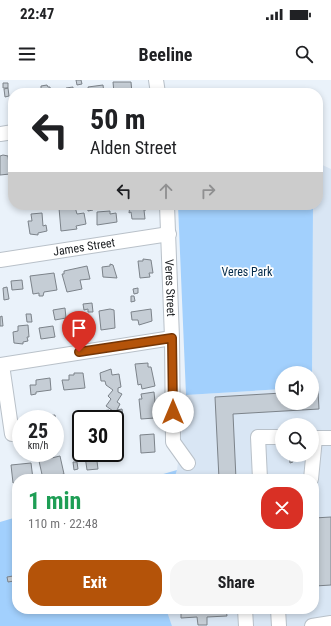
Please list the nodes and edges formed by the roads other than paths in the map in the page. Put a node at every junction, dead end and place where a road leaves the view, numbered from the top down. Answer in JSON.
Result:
{"nodes":[{"id":1,"x":167,"y":210,"type":"edge"},
{"id":2,"x":169,"y":234,"type":"junction"},
{"id":3,"x":0,"y":260,"type":"edge"},
{"id":4,"x":172,"y":338,"type":"junction"},
{"id":5,"x":1,"y":365,"type":"edge"},
{"id":6,"x":12,"y":434,"type":"dead end"},
{"id":7,"x":275,"y":438,"type":"edge"},
{"id":8,"x":319,"y":438,"type":"edge"},
{"id":9,"x":331,"y":438,"type":"edge"},
{"id":10,"x":312,"y":462,"type":"edge"},
{"id":11,"x":188,"y":463,"type":"dead end"},
{"id":12,"x":260,"y":474,"type":"edge"},
{"id":13,"x":311,"y":474,"type":"edge"},
{"id":14,"x":245,"y":614,"type":"edge"},
{"id":15,"x":278,"y":614,"type":"edge"},
{"id":16,"x":331,"y":623,"type":"edge"},
{"id":17,"x":246,"y":626,"type":"edge"},
{"id":18,"x":279,"y":626,"type":"edge"},
{"id":19,"x":312,"y":626,"type":"edge"}],
"edges":[{"from":1,"to":2,"type":"street","name":"Veres Street"},
{"from":2,"to":3,"type":"street","name":"James Street"},
{"from":2,"to":4,"type":"street","name":"Veres Street"},
{"from":4,"to":5,"type":"street"},
{"from":4,"to":11,"type":"street","name":"Veres Street"},
{"from":5,"to":6,"type":"street"},
{"from":7,"to":12,"type":"street"},
{"from":8,"to":9,"type":"street"},
{"from":10,"to":13,"type":"street"},
{"from":14,"to":17,"type":"street"},
{"from":15,"to":18,"type":"street"},
{"from":16,"to":19,"type":"street"}]}
